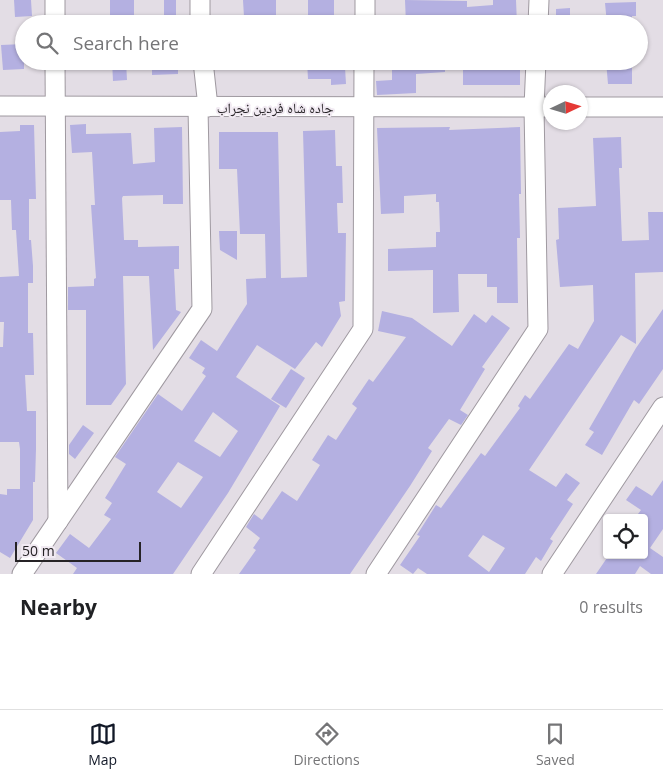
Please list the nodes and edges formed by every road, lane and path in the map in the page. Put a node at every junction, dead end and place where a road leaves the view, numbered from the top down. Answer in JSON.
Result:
{"nodes":[{"id":1,"x":55,"y":0,"type":"edge"},
{"id":2,"x":200,"y":0,"type":"edge"},
{"id":3,"x":365,"y":0,"type":"edge"},
{"id":4,"x":539,"y":0,"type":"edge"},
{"id":5,"x":55,"y":15,"type":"edge"},
{"id":6,"x":200,"y":15,"type":"edge"},
{"id":7,"x":365,"y":15,"type":"edge"},
{"id":8,"x":538,"y":15,"type":"edge"},
{"id":9,"x":55,"y":70,"type":"edge"},
{"id":10,"x":203,"y":70,"type":"edge"},
{"id":11,"x":364,"y":70,"type":"edge"},
{"id":12,"x":537,"y":70,"type":"edge"},
{"id":13,"x":0,"y":106,"type":"edge"},
{"id":14,"x":54,"y":106,"type":"junction"},
{"id":15,"x":203,"y":107,"type":"junction"},
{"id":16,"x":364,"y":107,"type":"junction"},
{"id":17,"x":542,"y":107,"type":"edge"},
{"id":18,"x":588,"y":107,"type":"edge"},
{"id":19,"x":663,"y":107,"type":"edge"},
{"id":20,"x":663,"y":407,"type":"edge"},
{"id":21,"x":58,"y":521,"type":"junction"},
{"id":22,"x":22,"y":574,"type":"edge"},
{"id":23,"x":201,"y":574,"type":"edge"},
{"id":24,"x":376,"y":574,"type":"edge"},
{"id":25,"x":552,"y":574,"type":"edge"}],
"edges":[{"from":1,"to":5,"type":"street"},
{"from":2,"to":6,"type":"street"},
{"from":3,"to":7,"type":"street"},
{"from":4,"to":8,"type":"street"},
{"from":9,"to":14,"type":"street"},
{"from":10,"to":15,"type":"street"},
{"from":11,"to":16,"type":"street"},
{"from":12,"to":17,"type":"street"},
{"from":13,"to":14,"type":"street","name":"جاده شاه فردین نجراب"},
{"from":14,"to":15,"type":"street","name":"جاده شاه فردین نجراب"},
{"from":14,"to":21,"type":"street"},
{"from":15,"to":16,"type":"street","name":"جاده شاه فردین نجراب"},
{"from":15,"to":21,"type":"street"},
{"from":16,"to":17,"type":"street","name":"جاده شاه فردین نجراب"},
{"from":16,"to":23,"type":"street"},
{"from":17,"to":24,"type":"street"},
{"from":18,"to":19,"type":"street"},
{"from":20,"to":25,"type":"street"},
{"from":21,"to":22,"type":"street"}]}
